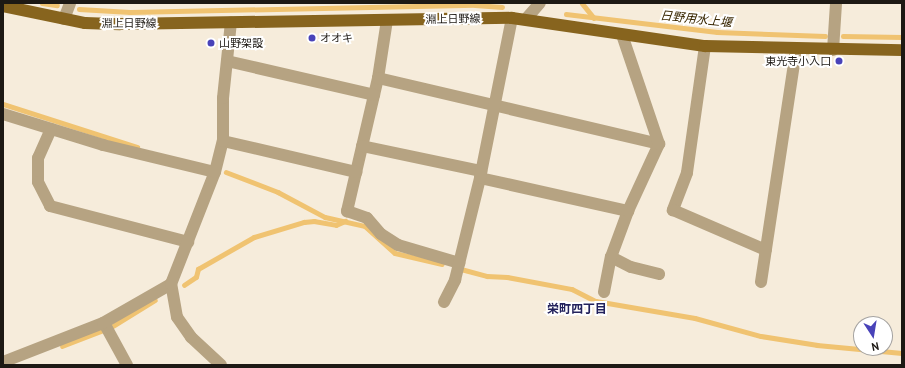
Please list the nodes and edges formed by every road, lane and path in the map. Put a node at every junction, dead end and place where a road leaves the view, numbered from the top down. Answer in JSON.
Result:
{"nodes":[{"id":1,"x":70,"y":3,"type":"edge"},
{"id":2,"x":540,"y":3,"type":"edge"},
{"id":3,"x":836,"y":3,"type":"edge"},
{"id":4,"x":3,"y":6,"type":"edge"},
{"id":5,"x":512,"y":18,"type":"junction"},
{"id":6,"x":64,"y":19,"type":"junction"},
{"id":7,"x":526,"y":19,"type":"junction"},
{"id":8,"x":387,"y":20,"type":"junction"},
{"id":9,"x":231,"y":22,"type":"junction"},
{"id":10,"x":622,"y":35,"type":"junction"},
{"id":11,"x":705,"y":46,"type":"junction"},
{"id":12,"x":796,"y":50,"type":"junction"},
{"id":13,"x":833,"y":50,"type":"junction"},
{"id":14,"x":902,"y":50,"type":"edge"},
{"id":15,"x":227,"y":60,"type":"junction"},
{"id":16,"x":378,"y":78,"type":"junction"},
{"id":17,"x":374,"y":95,"type":"junction"},
{"id":18,"x":494,"y":105,"type":"junction"},
{"id":19,"x":3,"y":114,"type":"edge"},
{"id":20,"x":51,"y":128,"type":"junction"},
{"id":21,"x":223,"y":141,"type":"junction"},
{"id":22,"x":659,"y":144,"type":"junction"},
{"id":23,"x":362,"y":146,"type":"junction"},
{"id":24,"x":215,"y":172,"type":"junction"},
{"id":25,"x":356,"y":172,"type":"junction"},
{"id":26,"x":480,"y":174,"type":"junction"},
{"id":27,"x":628,"y":211,"type":"junction"},
{"id":28,"x":188,"y":242,"type":"junction"},
{"id":29,"x":766,"y":250,"type":"junction"},
{"id":30,"x":611,"y":257,"type":"junction"},
{"id":31,"x":459,"y":263,"type":"junction"},
{"id":32,"x":659,"y":274,"type":"dead end"},
{"id":33,"x":761,"y":282,"type":"dead end"},
{"id":34,"x":171,"y":284,"type":"junction"},
{"id":35,"x":604,"y":292,"type":"dead end"},
{"id":36,"x":444,"y":302,"type":"dead end"},
{"id":37,"x":104,"y":323,"type":"junction"},
{"id":38,"x":3,"y":362,"type":"edge"},
{"id":39,"x":127,"y":365,"type":"edge"},
{"id":40,"x":221,"y":365,"type":"edge"}],
"edges":[{"from":1,"to":6,"type":"street"},
{"from":2,"to":7,"type":"street"},
{"from":3,"to":13,"type":"street"},
{"from":4,"to":6,"type":"main road","name":"淵上日野線"},
{"from":5,"to":7,"type":"main road","name":"淵上日野線"},
{"from":5,"to":8,"type":"main road","name":"淵上日野線"},
{"from":5,"to":18,"type":"street"},
{"from":6,"to":9,"type":"main road","name":"淵上日野線"},
{"from":7,"to":10,"type":"main road","name":"淵上日野線"},
{"from":8,"to":9,"type":"main road","name":"淵上日野線"},
{"from":8,"to":16,"type":"street"},
{"from":9,"to":15,"type":"street"},
{"from":10,"to":11,"type":"main road","name":"淵上日野線"},
{"from":10,"to":22,"type":"street"},
{"from":11,"to":12,"type":"main road","name":"淵上日野線"},
{"from":11,"to":29,"type":"street"},
{"from":12,"to":13,"type":"main road","name":"淵上日野線"},
{"from":12,"to":29,"type":"street"},
{"from":13,"to":14,"type":"main road","name":"淵上日野線"},
{"from":15,"to":17,"type":"street"},
{"from":15,"to":21,"type":"street"},
{"from":16,"to":17,"type":"street"},
{"from":16,"to":18,"type":"street"},
{"from":17,"to":23,"type":"street"},
{"from":18,"to":22,"type":"street"},
{"from":18,"to":26,"type":"street"},
{"from":19,"to":20,"type":"street"},
{"from":20,"to":24,"type":"street"},
{"from":20,"to":28,"type":"street"},
{"from":21,"to":24,"type":"street"},
{"from":21,"to":25,"type":"street"},
{"from":22,"to":27,"type":"street"},
{"from":23,"to":25,"type":"street"},
{"from":23,"to":26,"type":"street"},
{"from":24,"to":28,"type":"street"},
{"from":25,"to":31,"type":"street"},
{"from":26,"to":27,"type":"street"},
{"from":26,"to":31,"type":"street"},
{"from":27,"to":30,"type":"street"},
{"from":28,"to":34,"type":"street"},
{"from":29,"to":33,"type":"street"},
{"from":30,"to":32,"type":"street"},
{"from":30,"to":35,"type":"street"},
{"from":31,"to":36,"type":"street"},
{"from":34,"to":37,"type":"street"},
{"from":34,"to":40,"type":"street"},
{"from":37,"to":38,"type":"street"},
{"from":37,"to":39,"type":"street"}]}
